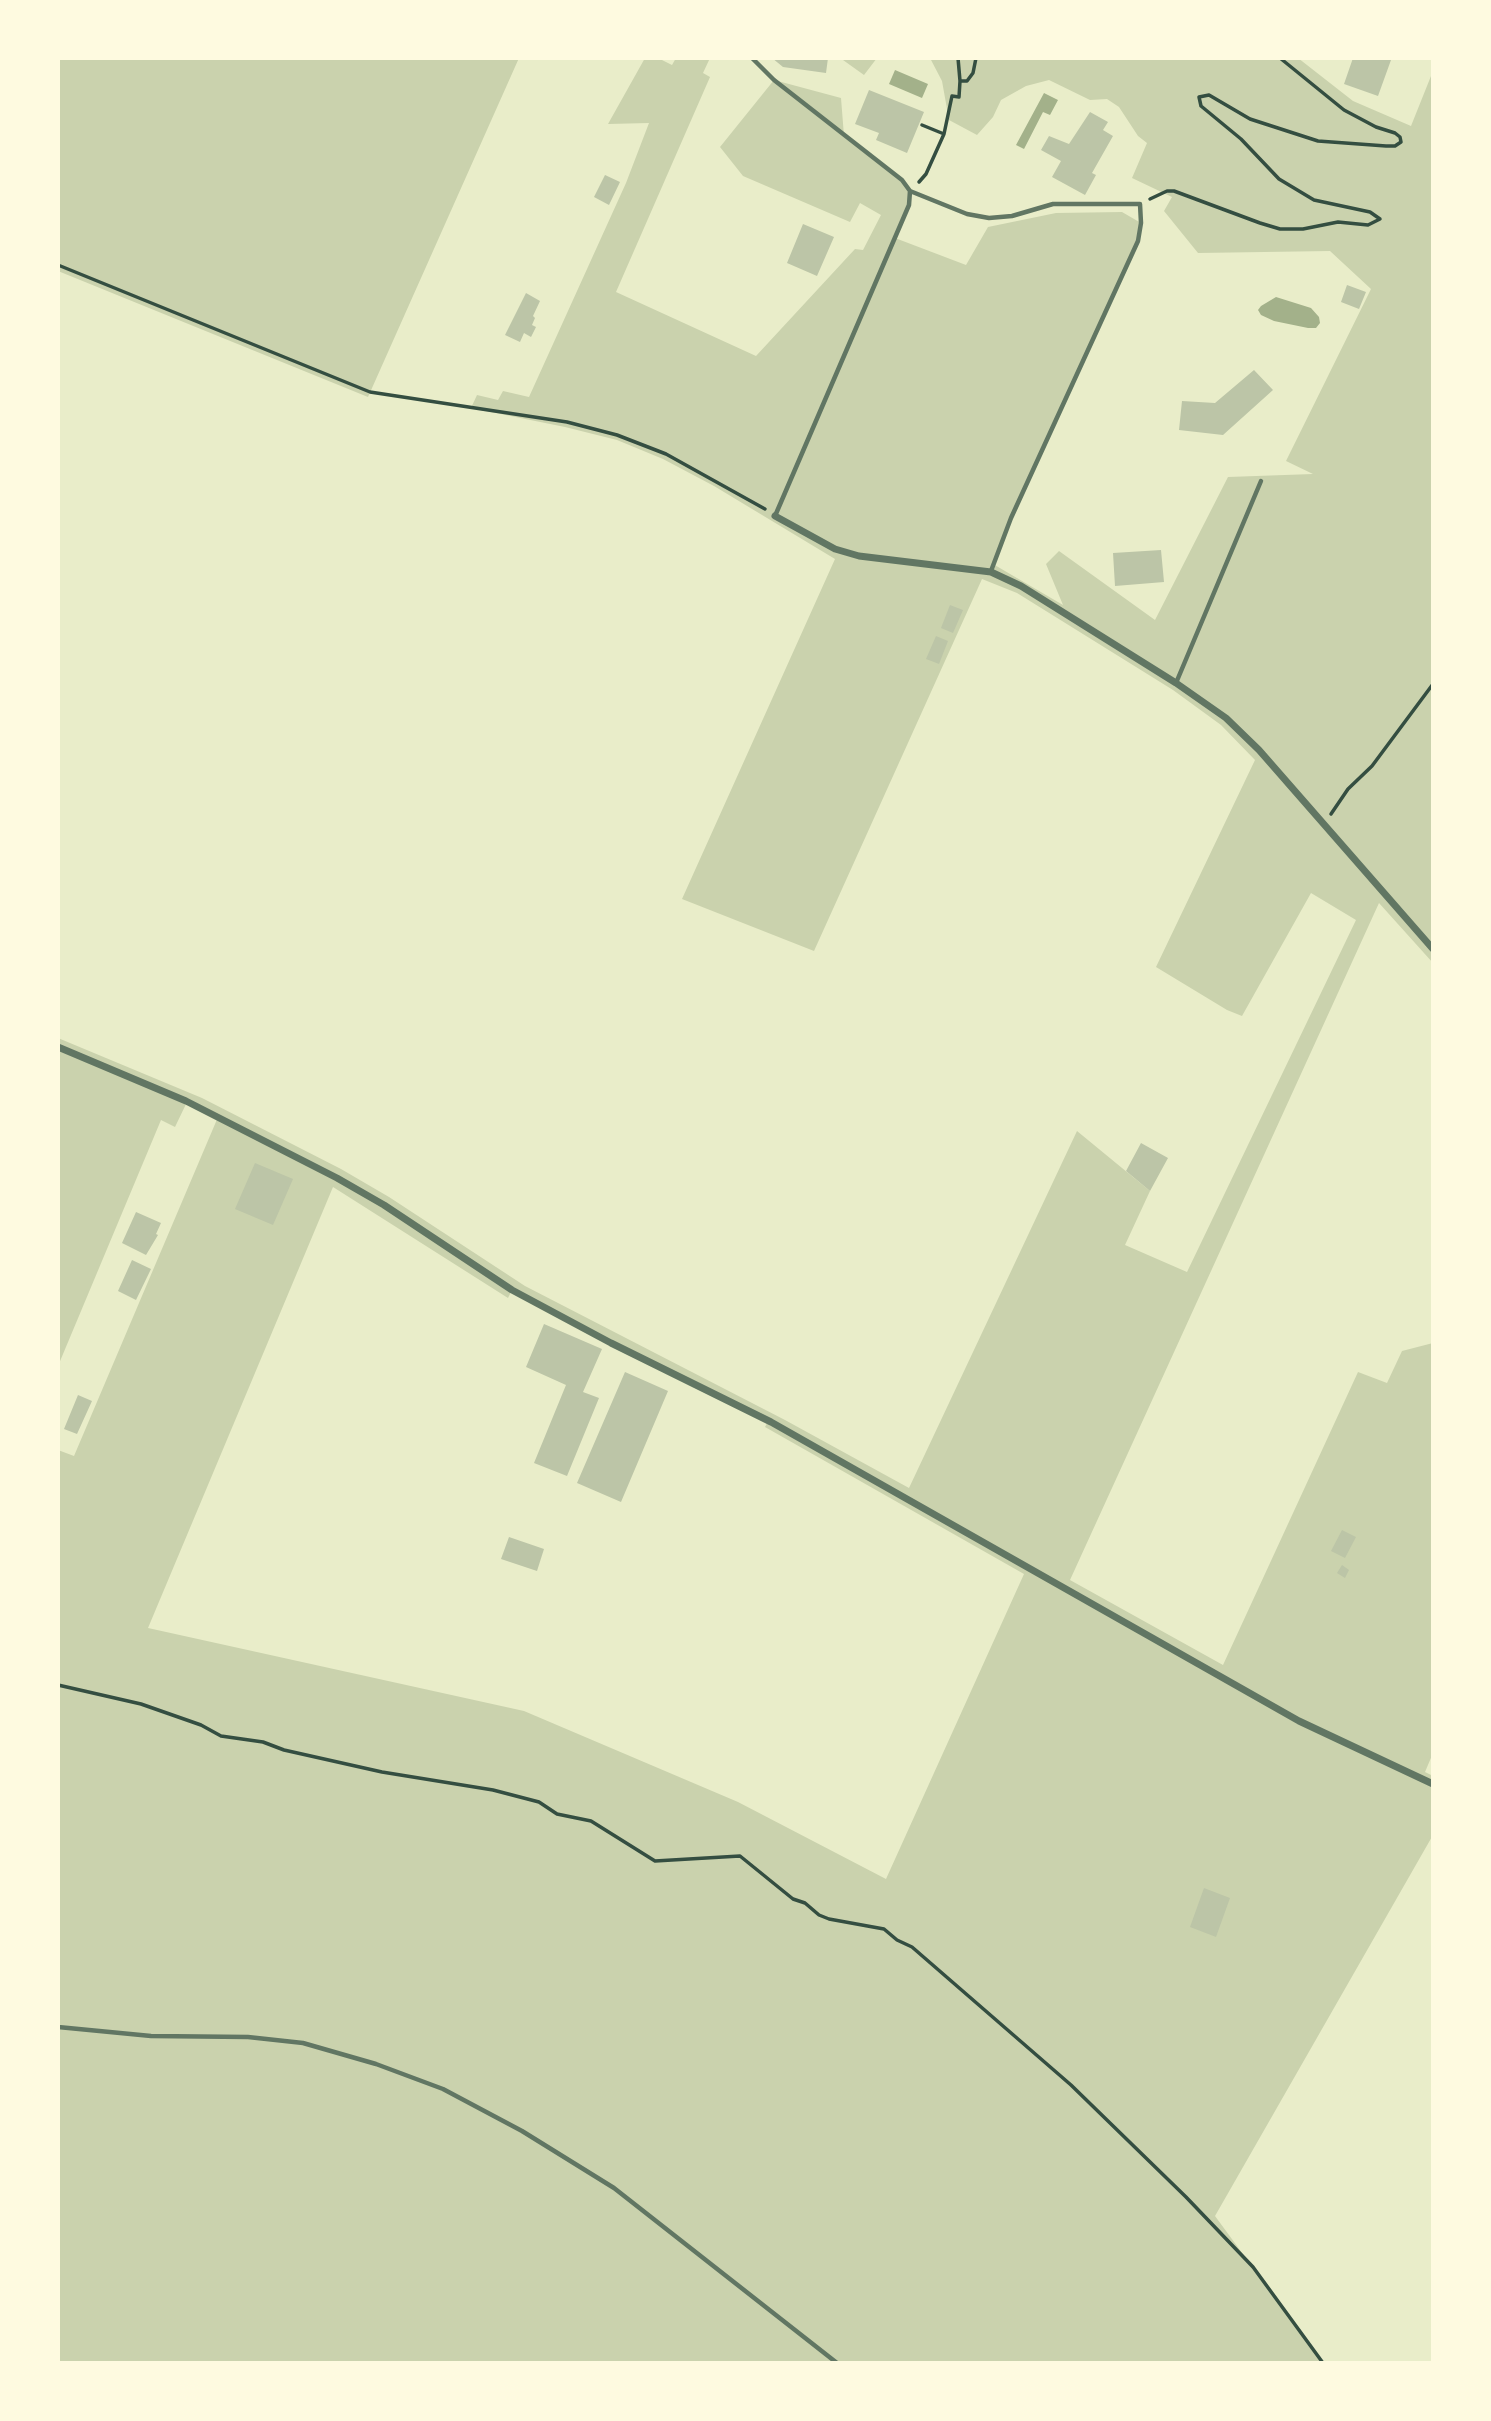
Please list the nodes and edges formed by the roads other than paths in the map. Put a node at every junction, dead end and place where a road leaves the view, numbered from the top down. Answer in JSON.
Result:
{"nodes":[{"id":1,"x":752,"y":58,"type":"edge"},
{"id":2,"x":910,"y":191,"type":"junction"},
{"id":3,"x":1261,"y":481,"type":"dead end"},
{"id":4,"x":775,"y":516,"type":"joint"},
{"id":5,"x":990,"y":572,"type":"junction"},
{"id":6,"x":1177,"y":683,"type":"junction"},
{"id":7,"x":1433,"y":949,"type":"edge"},
{"id":8,"x":58,"y":1047,"type":"edge"},
{"id":9,"x":1433,"y":1784,"type":"edge"},
{"id":10,"x":58,"y":2027,"type":"edge"},
{"id":11,"x":837,"y":2363,"type":"edge"}],
"edges":[{"from":1,"to":2,"type":"lane"},
{"from":2,"to":4,"type":"lane"},
{"from":2,"to":5,"type":"lane"},
{"from":3,"to":6,"type":"lane"},
{"from":4,"to":5,"type":"street"},
{"from":5,"to":6,"type":"street"},
{"from":6,"to":7,"type":"street"},
{"from":8,"to":9,"type":"street"},
{"from":10,"to":11,"type":"lane"}]}
